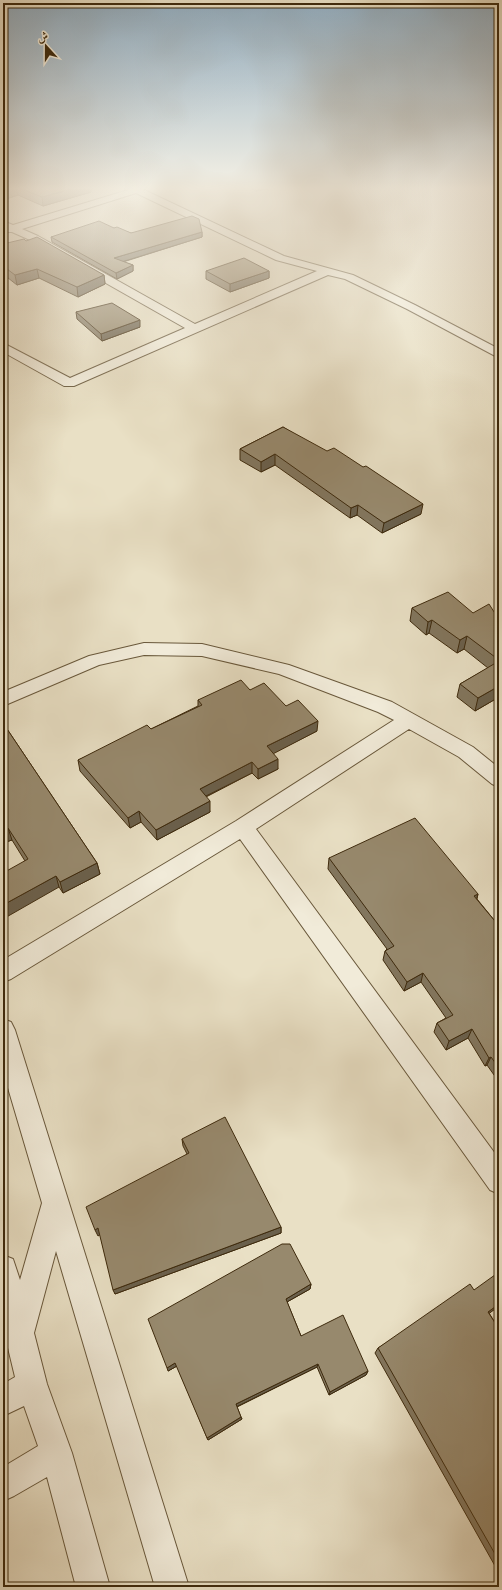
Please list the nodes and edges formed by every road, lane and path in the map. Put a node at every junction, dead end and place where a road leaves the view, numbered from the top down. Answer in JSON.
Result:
{"nodes":[{"id":1,"x":77,"y":262,"type":"edge"},
{"id":2,"x":295,"y":262,"type":"edge"},
{"id":3,"x":327,"y":271,"type":"junction"},
{"id":4,"x":194,"y":329,"type":"junction"},
{"id":5,"x":3,"y":347,"type":"edge"},
{"id":6,"x":499,"y":354,"type":"edge"},
{"id":7,"x":3,"y":699,"type":"edge"},
{"id":8,"x":409,"y":720,"type":"junction"},
{"id":9,"x":499,"y":779,"type":"edge"},
{"id":10,"x":243,"y":827,"type":"junction"},
{"id":11,"x":3,"y":972,"type":"edge"},
{"id":12,"x":3,"y":1030,"type":"edge"},
{"id":13,"x":499,"y":1181,"type":"edge"},
{"id":14,"x":55,"y":1204,"type":"junction"},
{"id":15,"x":3,"y":1269,"type":"edge"},
{"id":16,"x":19,"y":1332,"type":"junction"},
{"id":17,"x":32,"y":1384,"type":"junction"},
{"id":18,"x":3,"y":1401,"type":"edge"},
{"id":19,"x":56,"y":1453,"type":"junction"},
{"id":20,"x":3,"y":1485,"type":"edge"},
{"id":21,"x":93,"y":1587,"type":"edge"},
{"id":22,"x":172,"y":1587,"type":"edge"}],
"edges":[{"from":1,"to":4,"type":"street"},
{"from":2,"to":3,"type":"street"},
{"from":3,"to":4,"type":"street"},
{"from":3,"to":6,"type":"street"},
{"from":4,"to":5,"type":"street"},
{"from":7,"to":8,"type":"street"},
{"from":8,"to":9,"type":"street"},
{"from":8,"to":10,"type":"street"},
{"from":10,"to":11,"type":"street"},
{"from":10,"to":13,"type":"street"},
{"from":12,"to":14,"type":"street"},
{"from":14,"to":16,"type":"street"},
{"from":14,"to":22,"type":"street"},
{"from":15,"to":16,"type":"street"},
{"from":16,"to":17,"type":"street"},
{"from":17,"to":18,"type":"street"},
{"from":17,"to":19,"type":"street"},
{"from":19,"to":20,"type":"street"},
{"from":19,"to":21,"type":"street"}]}
